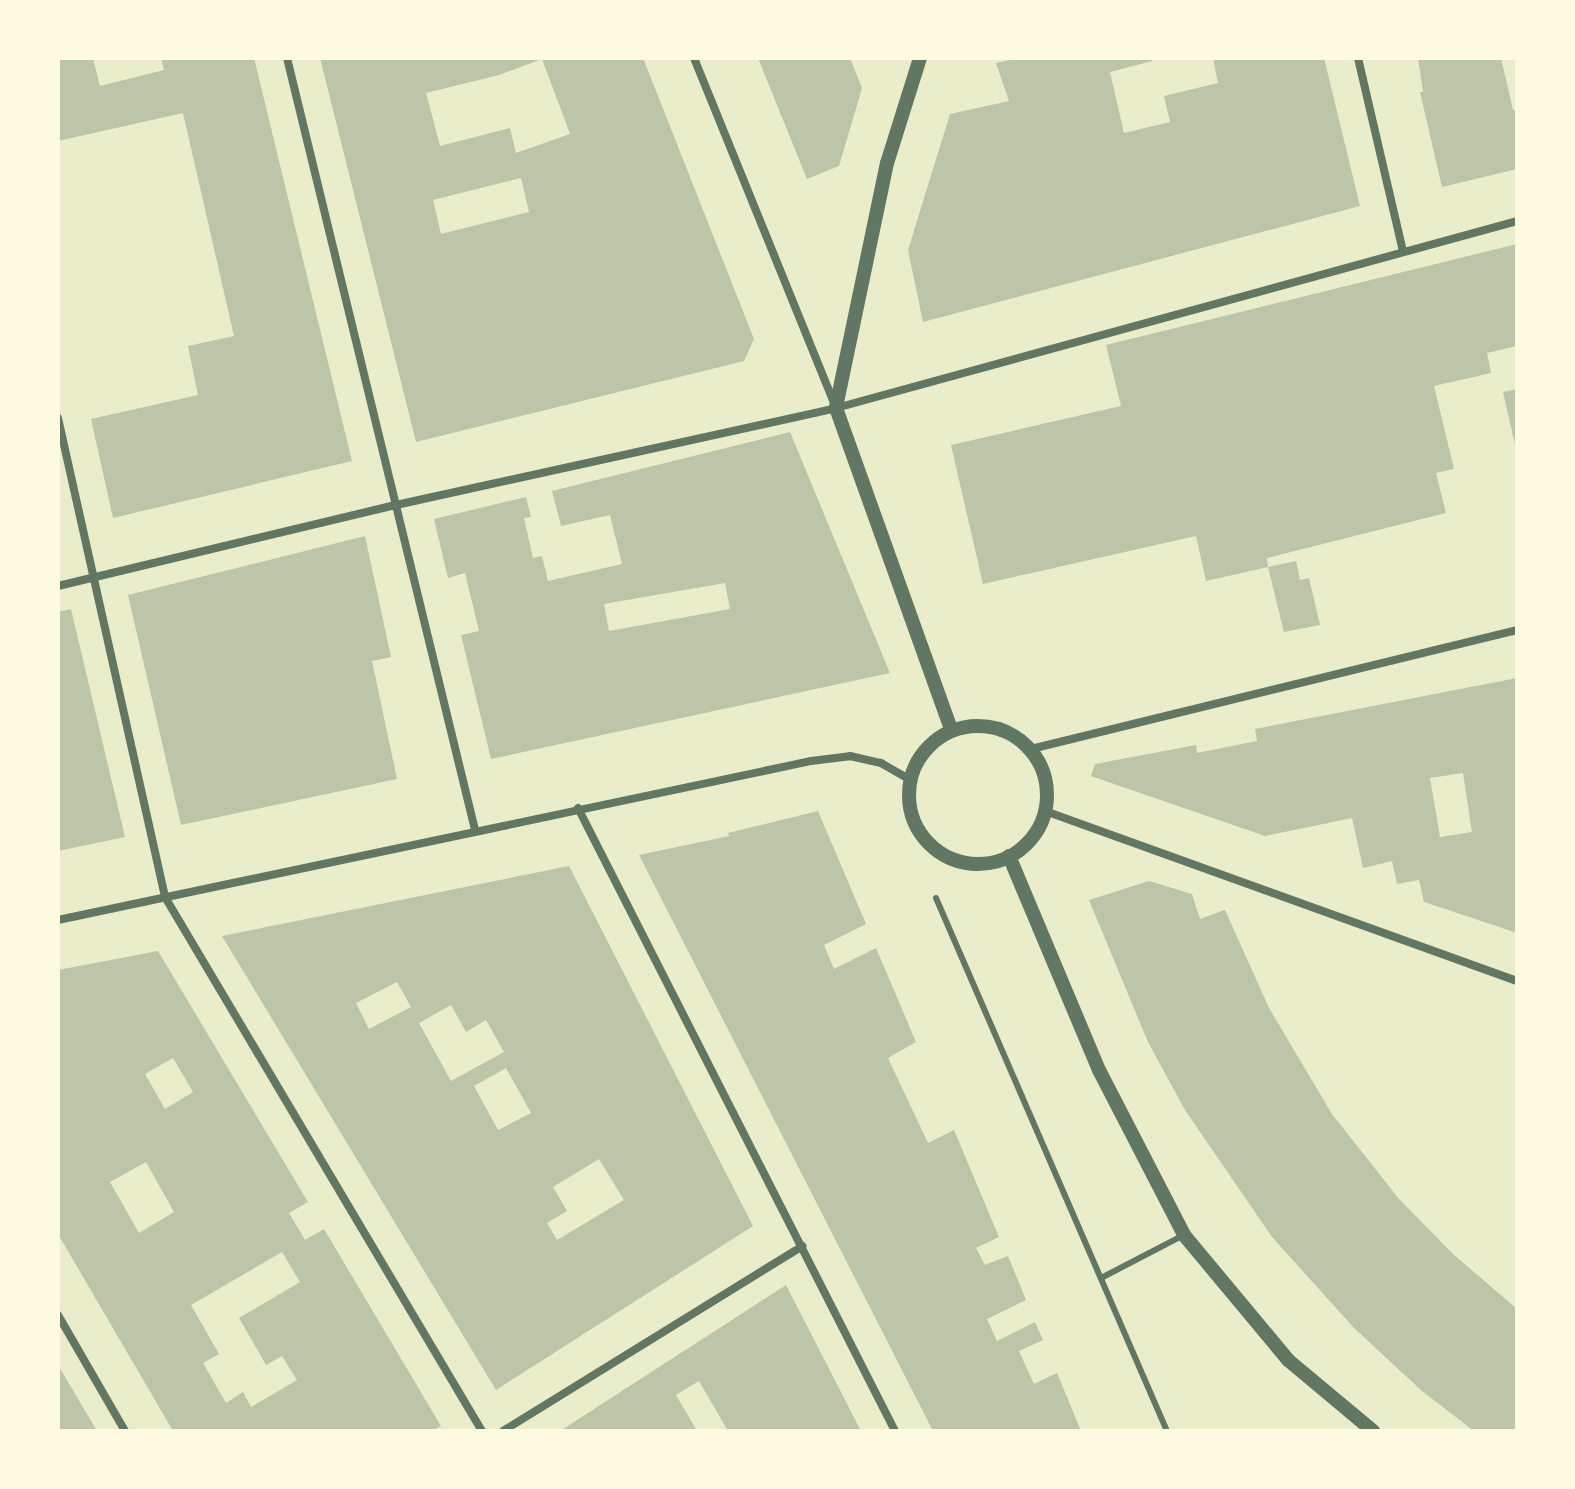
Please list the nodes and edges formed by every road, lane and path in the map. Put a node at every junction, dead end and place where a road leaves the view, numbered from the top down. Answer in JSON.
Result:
{"nodes":[{"id":1,"x":287,"y":58,"type":"edge"},
{"id":2,"x":694,"y":58,"type":"edge"},
{"id":3,"x":920,"y":58,"type":"edge"},
{"id":4,"x":1358,"y":58,"type":"edge"},
{"id":5,"x":1517,"y":221,"type":"edge"},
{"id":6,"x":1403,"y":251,"type":"junction"},
{"id":7,"x":836,"y":408,"type":"junction"},
{"id":8,"x":58,"y":418,"type":"edge"},
{"id":9,"x":396,"y":505,"type":"junction"},
{"id":10,"x":95,"y":576,"type":"junction"},
{"id":11,"x":58,"y":586,"type":"edge"},
{"id":12,"x":1517,"y":630,"type":"edge"},
{"id":13,"x":951,"y":730,"type":"junction"},
{"id":14,"x":1031,"y":749,"type":"junction"},
{"id":15,"x":910,"y":780,"type":"junction"},
{"id":16,"x":578,"y":808,"type":"junction"},
{"id":17,"x":1045,"y":811,"type":"junction"},
{"id":18,"x":475,"y":830,"type":"junction"},
{"id":19,"x":1009,"y":856,"type":"junction"},
{"id":20,"x":165,"y":897,"type":"junction"},
{"id":21,"x":936,"y":898,"type":"dead end"},
{"id":22,"x":58,"y":920,"type":"edge"},
{"id":23,"x":1517,"y":981,"type":"edge"},
{"id":24,"x":1184,"y":1235,"type":"junction"},
{"id":25,"x":803,"y":1246,"type":"junction"},
{"id":26,"x":1101,"y":1278,"type":"junction"},
{"id":27,"x":58,"y":1315,"type":"edge"},
{"id":28,"x":125,"y":1431,"type":"edge"},
{"id":29,"x":482,"y":1431,"type":"edge"},
{"id":30,"x":503,"y":1431,"type":"edge"},
{"id":31,"x":895,"y":1431,"type":"edge"},
{"id":32,"x":1167,"y":1431,"type":"edge"},
{"id":33,"x":1373,"y":1431,"type":"edge"}],
"edges":[{"from":1,"to":9,"type":"street"},
{"from":2,"to":7,"type":"street"},
{"from":3,"to":7,"type":"street"},
{"from":4,"to":6,"type":"street"},
{"from":5,"to":6,"type":"street"},
{"from":6,"to":7,"type":"street"},
{"from":7,"to":9,"type":"street"},
{"from":7,"to":13,"type":"street"},
{"from":8,"to":10,"type":"street"},
{"from":9,"to":10,"type":"street"},
{"from":9,"to":18,"type":"street"},
{"from":10,"to":11,"type":"street"},
{"from":10,"to":20,"type":"street"},
{"from":12,"to":14,"type":"street"},
{"from":13,"to":14,"type":"street"},
{"from":13,"to":15,"type":"street"},
{"from":14,"to":17,"type":"street"},
{"from":15,"to":16,"type":"street"},
{"from":15,"to":19,"type":"street"},
{"from":16,"to":18,"type":"street"},
{"from":16,"to":25,"type":"street"},
{"from":17,"to":19,"type":"street"},
{"from":17,"to":23,"type":"street"},
{"from":18,"to":20,"type":"street"},
{"from":19,"to":24,"type":"street"},
{"from":20,"to":22,"type":"street"},
{"from":20,"to":29,"type":"street"},
{"from":21,"to":26,"type":"lane"},
{"from":24,"to":26,"type":"lane"},
{"from":24,"to":33,"type":"street"},
{"from":25,"to":30,"type":"street"},
{"from":25,"to":31,"type":"street"},
{"from":26,"to":32,"type":"lane"},
{"from":27,"to":28,"type":"street"}]}
